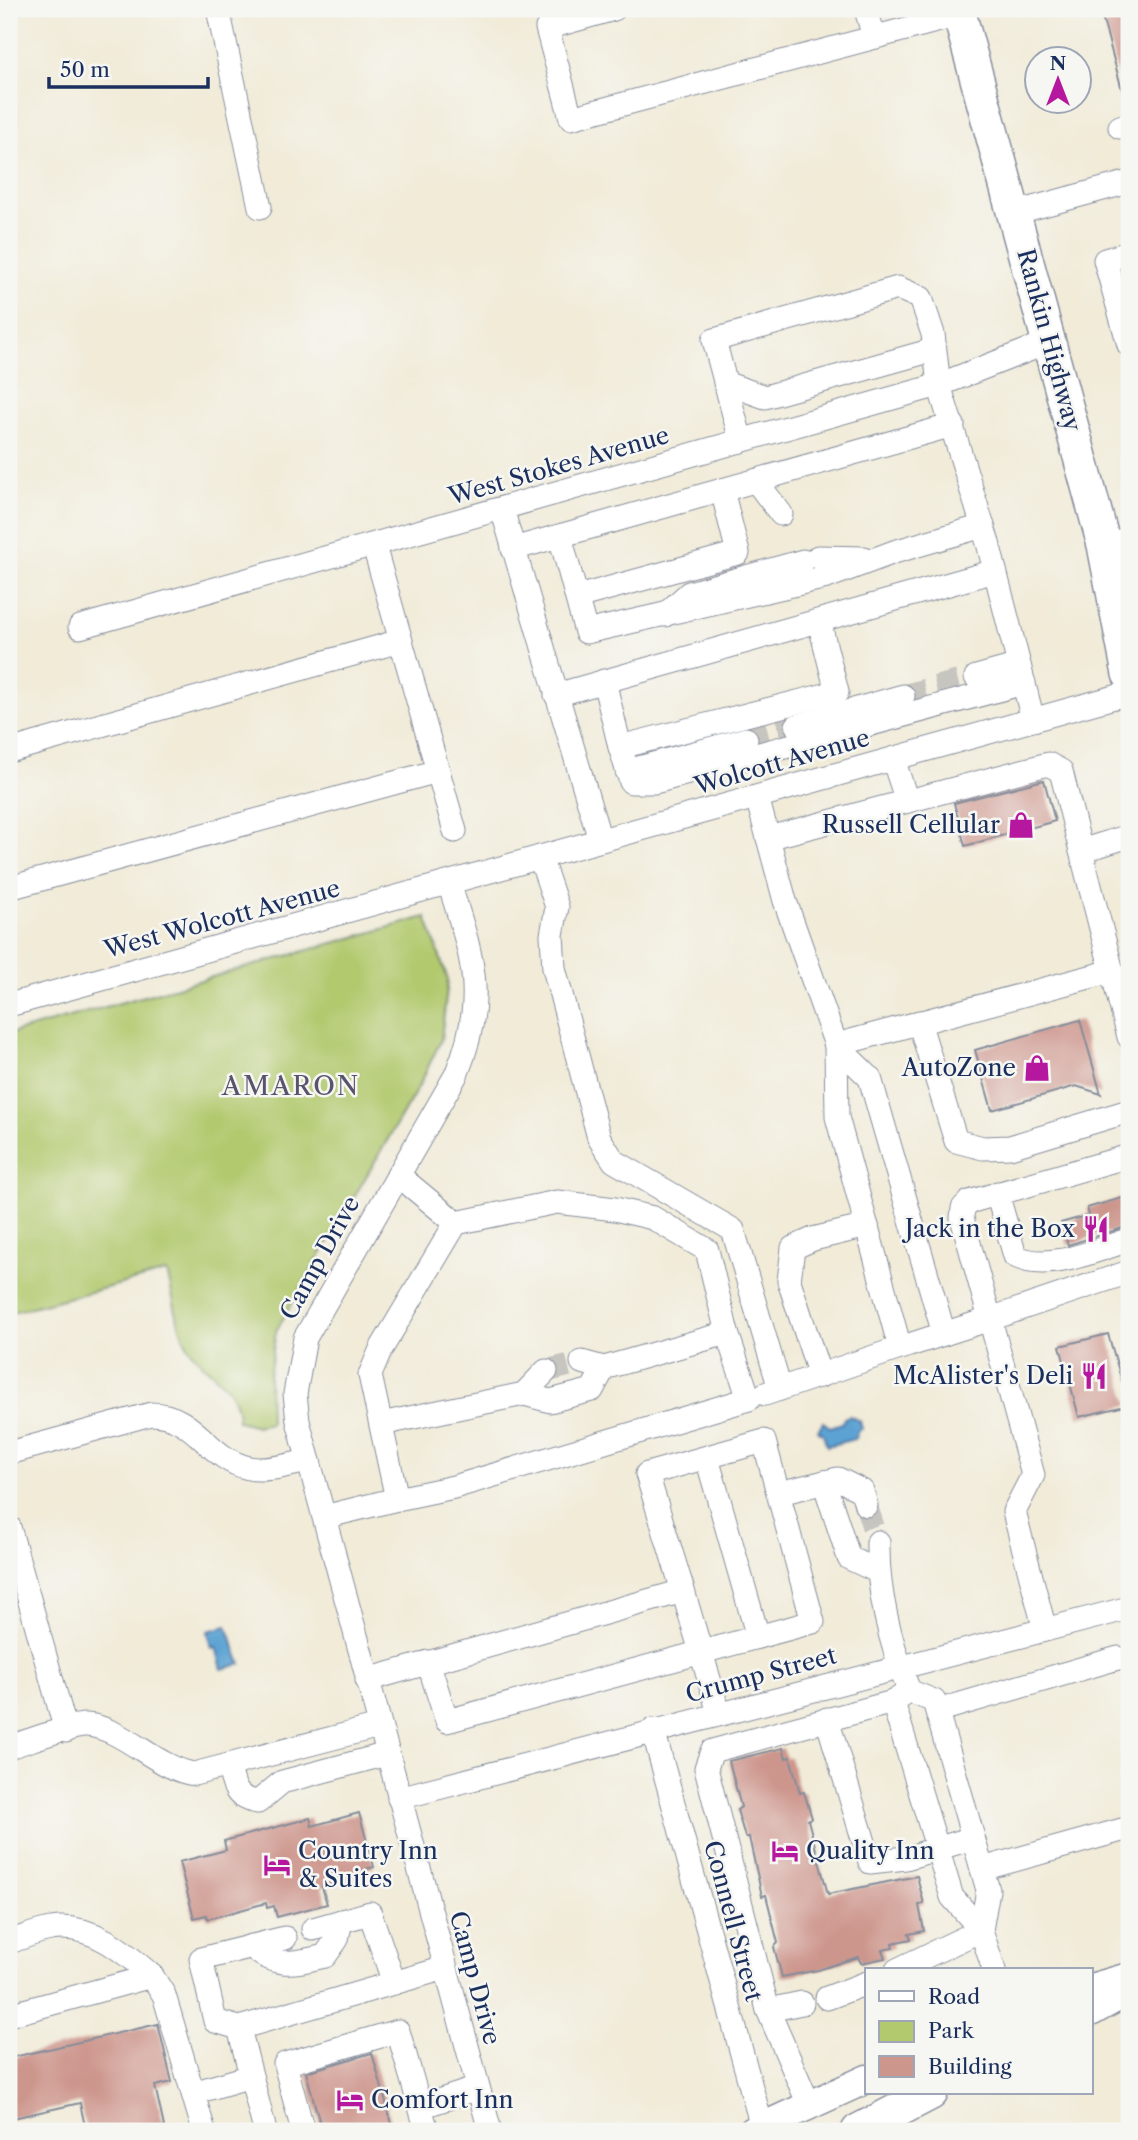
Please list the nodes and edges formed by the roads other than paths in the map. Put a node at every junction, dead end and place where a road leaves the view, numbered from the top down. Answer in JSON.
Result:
{"nodes":[{"id":1,"x":218,"y":9,"type":"edge"},
{"id":2,"x":614,"y":9,"type":"edge"},
{"id":3,"x":866,"y":9,"type":"edge"},
{"id":4,"x":958,"y":12,"type":"edge"},
{"id":5,"x":874,"y":37,"type":"junction"},
{"id":6,"x":1129,"y":183,"type":"edge"},
{"id":7,"x":260,"y":207,"type":"dead end"},
{"id":8,"x":1014,"y":213,"type":"junction"},
{"id":9,"x":1129,"y":253,"type":"edge"},
{"id":10,"x":1049,"y":342,"type":"junction"},
{"id":11,"x":1129,"y":345,"type":"edge"},
{"id":12,"x":933,"y":350,"type":"junction"},
{"id":13,"x":725,"y":383,"type":"junction"},
{"id":14,"x":939,"y":385,"type":"junction"},
{"id":15,"x":953,"y":425,"type":"junction"},
{"id":16,"x":741,"y":442,"type":"junction"},
{"id":17,"x":756,"y":481,"type":"junction"},
{"id":18,"x":722,"y":490,"type":"junction"},
{"id":19,"x":502,"y":509,"type":"junction"},
{"id":20,"x":781,"y":514,"type":"dead end"},
{"id":21,"x":983,"y":526,"type":"junction"},
{"id":22,"x":560,"y":536,"type":"junction"},
{"id":23,"x":1116,"y":542,"type":"edge"},
{"id":24,"x":374,"y":546,"type":"junction"},
{"id":25,"x":513,"y":549,"type":"junction"},
{"id":26,"x":877,"y":558,"type":"junction"},
{"id":27,"x":995,"y":571,"type":"junction"},
{"id":28,"x":577,"y":597,"type":"junction"},
{"id":29,"x":665,"y":615,"type":"junction"},
{"id":30,"x":819,"y":621,"type":"junction"},
{"id":31,"x":80,"y":627,"type":"dead end"},
{"id":32,"x":400,"y":641,"type":"junction"},
{"id":33,"x":1022,"y":674,"type":"junction"},
{"id":34,"x":1129,"y":674,"type":"edge"},
{"id":35,"x":976,"y":677,"type":"tunnel mouth"},
{"id":36,"x":604,"y":681,"type":"junction"},
{"id":37,"x":1129,"y":693,"type":"edge"},
{"id":38,"x":556,"y":695,"type":"junction"},
{"id":39,"x":902,"y":696,"type":"tunnel mouth"},
{"id":40,"x":1033,"y":720,"type":"junction"},
{"id":41,"x":797,"y":726,"type":"tunnel mouth"},
{"id":42,"x":746,"y":739,"type":"tunnel mouth"},
{"id":43,"x":620,"y":747,"type":"junction"},
{"id":44,"x":9,"y":751,"type":"edge"},
{"id":45,"x":893,"y":759,"type":"junction"},
{"id":46,"x":438,"y":771,"type":"junction"},
{"id":47,"x":627,"y":771,"type":"junction"},
{"id":48,"x":757,"y":797,"type":"junction"},
{"id":49,"x":907,"y":801,"type":"junction"},
{"id":50,"x":455,"y":831,"type":"dead end"},
{"id":51,"x":1129,"y":836,"type":"edge"},
{"id":52,"x":768,"y":838,"type":"junction"},
{"id":53,"x":600,"y":841,"type":"junction"},
{"id":54,"x":1082,"y":851,"type":"junction"},
{"id":55,"x":540,"y":857,"type":"junction"},
{"id":56,"x":449,"y":883,"type":"junction"},
{"id":57,"x":9,"y":888,"type":"edge"},
{"id":58,"x":1112,"y":971,"type":"junction"},
{"id":59,"x":9,"y":1005,"type":"edge"},
{"id":60,"x":919,"y":1023,"type":"junction"},
{"id":61,"x":1129,"y":1037,"type":"edge"},
{"id":62,"x":836,"y":1045,"type":"junction"},
{"id":63,"x":1129,"y":1111,"type":"edge"},
{"id":64,"x":1129,"y":1156,"type":"edge"},
{"id":65,"x":398,"y":1175,"type":"junction"},
{"id":66,"x":997,"y":1193,"type":"junction"},
{"id":67,"x":456,"y":1223,"type":"junction"},
{"id":68,"x":867,"y":1226,"type":"junction"},
{"id":69,"x":1129,"y":1240,"type":"edge"},
{"id":70,"x":1129,"y":1272,"type":"edge"},
{"id":71,"x":990,"y":1319,"type":"junction"},
{"id":72,"x":727,"y":1333,"type":"junction"},
{"id":73,"x":944,"y":1334,"type":"junction"},
{"id":74,"x":900,"y":1348,"type":"junction"},
{"id":75,"x":546,"y":1371,"type":"tunnel mouth"},
{"id":76,"x":820,"y":1376,"type":"junction"},
{"id":77,"x":780,"y":1390,"type":"junction"},
{"id":78,"x":524,"y":1394,"type":"junction"},
{"id":79,"x":749,"y":1399,"type":"junction"},
{"id":80,"x":381,"y":1424,"type":"junction"},
{"id":81,"x":9,"y":1453,"type":"edge"},
{"id":82,"x":706,"y":1458,"type":"junction"},
{"id":83,"x":309,"y":1461,"type":"junction"},
{"id":84,"x":824,"y":1482,"type":"junction"},
{"id":85,"x":779,"y":1493,"type":"junction"},
{"id":86,"x":397,"y":1499,"type":"junction"},
{"id":87,"x":866,"y":1504,"type":"tunnel mouth"},
{"id":88,"x":324,"y":1517,"type":"junction"},
{"id":89,"x":9,"y":1527,"type":"edge"},
{"id":90,"x":878,"y":1542,"type":"tunnel mouth"},
{"id":91,"x":877,"y":1572,"type":"junction"},
{"id":92,"x":683,"y":1591,"type":"junction"},
{"id":93,"x":1127,"y":1616,"type":"edge"},
{"id":94,"x":1045,"y":1630,"type":"junction"},
{"id":95,"x":758,"y":1637,"type":"junction"},
{"id":96,"x":701,"y":1654,"type":"junction"},
{"id":97,"x":1118,"y":1658,"type":"dead end"},
{"id":98,"x":428,"y":1662,"type":"junction"},
{"id":99,"x":899,"y":1666,"type":"junction"},
{"id":100,"x":367,"y":1680,"type":"junction"},
{"id":101,"x":901,"y":1697,"type":"junction"},
{"id":102,"x":937,"y":1711,"type":"junction"},
{"id":103,"x":719,"y":1713,"type":"junction"},
{"id":104,"x":827,"y":1719,"type":"junction"},
{"id":105,"x":379,"y":1726,"type":"junction"},
{"id":106,"x":653,"y":1730,"type":"junction"},
{"id":107,"x":66,"y":1731,"type":"junction"},
{"id":108,"x":9,"y":1747,"type":"edge"},
{"id":109,"x":387,"y":1754,"type":"junction"},
{"id":110,"x":229,"y":1765,"type":"junction"},
{"id":111,"x":403,"y":1797,"type":"junction"},
{"id":112,"x":1129,"y":1828,"type":"edge"},
{"id":113,"x":973,"y":1838,"type":"junction"},
{"id":114,"x":937,"y":1849,"type":"junction"},
{"id":115,"x":982,"y":1869,"type":"junction"},
{"id":116,"x":341,"y":1922,"type":"junction"},
{"id":117,"x":313,"y":1929,"type":"dead end"},
{"id":118,"x":981,"y":1930,"type":"junction"},
{"id":119,"x":285,"y":1938,"type":"dead end"},
{"id":120,"x":9,"y":1942,"type":"edge"},
{"id":121,"x":251,"y":1946,"type":"junction"},
{"id":122,"x":445,"y":1968,"type":"junction"},
{"id":123,"x":901,"y":1968,"type":"edge"},
{"id":124,"x":993,"y":1968,"type":"edge"},
{"id":125,"x":152,"y":1976,"type":"junction"},
{"id":126,"x":1129,"y":1977,"type":"edge"},
{"id":127,"x":394,"y":1983,"type":"junction"},
{"id":128,"x":865,"y":1984,"type":"edge"},
{"id":129,"x":1092,"y":1988,"type":"edge"},
{"id":130,"x":1129,"y":1989,"type":"edge"},
{"id":131,"x":827,"y":1998,"type":"dead end"},
{"id":132,"x":802,"y":2003,"type":"dead end"},
{"id":133,"x":1092,"y":2008,"type":"edge"},
{"id":134,"x":768,"y":2010,"type":"junction"},
{"id":135,"x":9,"y":2015,"type":"edge"},
{"id":136,"x":239,"y":2028,"type":"junction"},
{"id":137,"x":251,"y":2076,"type":"junction"},
{"id":138,"x":865,"y":2080,"type":"edge"},
{"id":139,"x":478,"y":2088,"type":"junction"},
{"id":140,"x":193,"y":2093,"type":"junction"},
{"id":141,"x":929,"y":2094,"type":"edge"},
{"id":142,"x":810,"y":2107,"type":"junction"},
{"id":143,"x":425,"y":2125,"type":"edge"},
{"id":144,"x":758,"y":2129,"type":"edge"},
{"id":145,"x":204,"y":2131,"type":"edge"},
{"id":146,"x":265,"y":2131,"type":"edge"},
{"id":147,"x":303,"y":2131,"type":"edge"},
{"id":148,"x":490,"y":2131,"type":"edge"},
{"id":149,"x":858,"y":2131,"type":"edge"}],
"edges":[{"from":1,"to":7,"type":"street"},
{"from":2,"to":5,"type":"street"},
{"from":3,"to":5,"type":"street"},
{"from":4,"to":5,"type":"street"},
{"from":4,"to":8,"type":"highway","name":"Rankin Highway"},
{"from":6,"to":8,"type":"street"},
{"from":8,"to":10,"type":"highway","name":"Rankin Highway"},
{"from":9,"to":11,"type":"street"},
{"from":10,"to":14,"type":"street","name":"West Stokes Avenue"},
{"from":10,"to":23,"type":"highway","name":"Rankin Highway"},
{"from":12,"to":13,"type":"street"},
{"from":12,"to":13,"type":"street"},
{"from":12,"to":14,"type":"street"},
{"from":13,"to":16,"type":"street"},
{"from":14,"to":15,"type":"street"},
{"from":14,"to":16,"type":"street","name":"West Stokes Avenue"},
{"from":15,"to":17,"type":"street"},
{"from":15,"to":21,"type":"street"},
{"from":16,"to":19,"type":"street","name":"West Stokes Avenue"},
{"from":17,"to":18,"type":"street"},
{"from":17,"to":20,"type":"street"},
{"from":18,"to":22,"type":"street"},
{"from":18,"to":28,"type":"street"},
{"from":19,"to":24,"type":"street","name":"West Stokes Avenue"},
{"from":19,"to":25,"type":"street"},
{"from":21,"to":26,"type":"street"},
{"from":21,"to":27,"type":"street"},
{"from":22,"to":25,"type":"street"},
{"from":22,"to":28,"type":"street"},
{"from":23,"to":34,"type":"highway","name":"Rankin Highway"},
{"from":24,"to":31,"type":"street","name":"West Stokes Avenue"},
{"from":24,"to":32,"type":"street"},
{"from":25,"to":38,"type":"street"},
{"from":26,"to":29,"type":"street"},
{"from":26,"to":29,"type":"street"},
{"from":27,"to":30,"type":"street"},
{"from":27,"to":33,"type":"street"},
{"from":28,"to":29,"type":"street"},
{"from":30,"to":36,"type":"street"},
{"from":30,"to":43,"type":"street"},
{"from":32,"to":44,"type":"street"},
{"from":32,"to":46,"type":"street"},
{"from":33,"to":35,"type":"street"},
{"from":33,"to":40,"type":"street"},
{"from":33,"to":47,"type":"street"},
{"from":36,"to":38,"type":"street"},
{"from":36,"to":43,"type":"street"},
{"from":37,"to":40,"type":"street","name":"Wolcott Avenue"},
{"from":38,"to":53,"type":"street"},
{"from":39,"to":41,"type":"street"},
{"from":40,"to":45,"type":"street","name":"Wolcott Avenue"},
{"from":42,"to":47,"type":"street"},
{"from":43,"to":47,"type":"street"},
{"from":45,"to":48,"type":"street","name":"Wolcott Avenue"},
{"from":45,"to":49,"type":"street"},
{"from":46,"to":50,"type":"street"},
{"from":46,"to":57,"type":"street"},
{"from":48,"to":52,"type":"street"},
{"from":48,"to":53,"type":"street","name":"Wolcott Avenue"},
{"from":49,"to":52,"type":"street"},
{"from":49,"to":54,"type":"street"},
{"from":51,"to":54,"type":"street"},
{"from":52,"to":62,"type":"street"},
{"from":53,"to":55,"type":"street","name":"Wolcott Avenue"},
{"from":54,"to":58,"type":"street"},
{"from":55,"to":56,"type":"street","name":"Wolcott Avenue"},
{"from":55,"to":77,"type":"street"},
{"from":56,"to":59,"type":"street","name":"West Wolcott Avenue"},
{"from":56,"to":65,"type":"street","name":"Camp Drive"},
{"from":58,"to":60,"type":"street"},
{"from":58,"to":61,"type":"street"},
{"from":60,"to":62,"type":"street"},
{"from":60,"to":63,"type":"street"},
{"from":62,"to":68,"type":"street"},
{"from":62,"to":73,"type":"street"},
{"from":64,"to":66,"type":"street"},
{"from":65,"to":67,"type":"street"},
{"from":65,"to":83,"type":"street","name":"Camp Drive"},
{"from":66,"to":69,"type":"street"},
{"from":66,"to":71,"type":"street"},
{"from":67,"to":72,"type":"street"},
{"from":67,"to":80,"type":"street"},
{"from":68,"to":74,"type":"street"},
{"from":68,"to":76,"type":"street"},
{"from":70,"to":71,"type":"street"},
{"from":71,"to":73,"type":"street"},
{"from":71,"to":94,"type":"street"},
{"from":72,"to":78,"type":"street"},
{"from":72,"to":79,"type":"street"},
{"from":73,"to":74,"type":"street"},
{"from":74,"to":76,"type":"street"},
{"from":75,"to":78,"type":"street"},
{"from":76,"to":77,"type":"street"},
{"from":77,"to":79,"type":"street"},
{"from":78,"to":80,"type":"street"},
{"from":79,"to":86,"type":"street"},
{"from":80,"to":86,"type":"street"},
{"from":81,"to":83,"type":"street"},
{"from":82,"to":85,"type":"street"},
{"from":82,"to":92,"type":"street"},
{"from":82,"to":95,"type":"street"},
{"from":83,"to":88,"type":"street","name":"Camp Drive"},
{"from":84,"to":85,"type":"street"},
{"from":84,"to":87,"type":"street"},
{"from":84,"to":91,"type":"street"},
{"from":85,"to":95,"type":"street"},
{"from":86,"to":88,"type":"street"},
{"from":88,"to":100,"type":"street","name":"Camp Drive"},
{"from":89,"to":107,"type":"street"},
{"from":90,"to":91,"type":"street"},
{"from":91,"to":99,"type":"street"},
{"from":92,"to":96,"type":"street"},
{"from":92,"to":98,"type":"street"},
{"from":93,"to":94,"type":"street","name":"Crump Street"},
{"from":94,"to":99,"type":"street","name":"Crump Street"},
{"from":95,"to":96,"type":"street"},
{"from":96,"to":98,"type":"street"},
{"from":96,"to":103,"type":"street"},
{"from":97,"to":102,"type":"street"},
{"from":98,"to":100,"type":"street"},
{"from":99,"to":101,"type":"street"},
{"from":99,"to":103,"type":"street","name":"Crump Street"},
{"from":100,"to":105,"type":"street","name":"Camp Drive"},
{"from":101,"to":102,"type":"street"},
{"from":101,"to":104,"type":"street"},
{"from":101,"to":114,"type":"street"},
{"from":102,"to":113,"type":"street"},
{"from":103,"to":106,"type":"street","name":"Crump Street"},
{"from":104,"to":114,"type":"street"},
{"from":104,"to":134,"type":"street"},
{"from":105,"to":109,"type":"street","name":"Camp Drive"},
{"from":105,"to":110,"type":"street"},
{"from":106,"to":111,"type":"street","name":"Crump Street"},
{"from":106,"to":144,"type":"street","name":"Connell Street"},
{"from":107,"to":108,"type":"street"},
{"from":107,"to":110,"type":"street"},
{"from":109,"to":110,"type":"street"},
{"from":109,"to":111,"type":"street","name":"Camp Drive"},
{"from":111,"to":122,"type":"street","name":"Camp Drive"},
{"from":112,"to":115,"type":"street"},
{"from":113,"to":114,"type":"street"},
{"from":113,"to":115,"type":"street"},
{"from":114,"to":118,"type":"street"},
{"from":115,"to":118,"type":"street"},
{"from":116,"to":117,"type":"street"},
{"from":116,"to":121,"type":"street"},
{"from":116,"to":127,"type":"street"},
{"from":118,"to":123,"type":"street"},
{"from":118,"to":124,"type":"street"},
{"from":119,"to":121,"type":"street"},
{"from":120,"to":125,"type":"street"},
{"from":121,"to":136,"type":"street"},
{"from":122,"to":127,"type":"street"},
{"from":122,"to":139,"type":"street","name":"Camp Drive"},
{"from":125,"to":135,"type":"street"},
{"from":125,"to":140,"type":"street"},
{"from":126,"to":129,"type":"main road"},
{"from":127,"to":136,"type":"street"},
{"from":128,"to":131,"type":"street"},
{"from":130,"to":133,"type":"highway"},
{"from":132,"to":134,"type":"street"},
{"from":134,"to":142,"type":"street"},
{"from":136,"to":137,"type":"street"},
{"from":137,"to":140,"type":"street"},
{"from":137,"to":146,"type":"street"},
{"from":138,"to":142,"type":"main road"},
{"from":139,"to":143,"type":"street"},
{"from":139,"to":148,"type":"street","name":"Camp Drive"},
{"from":140,"to":145,"type":"street"},
{"from":141,"to":149,"type":"highway"},
{"from":142,"to":144,"type":"main road"},
{"from":143,"to":147,"type":"street"}]}
